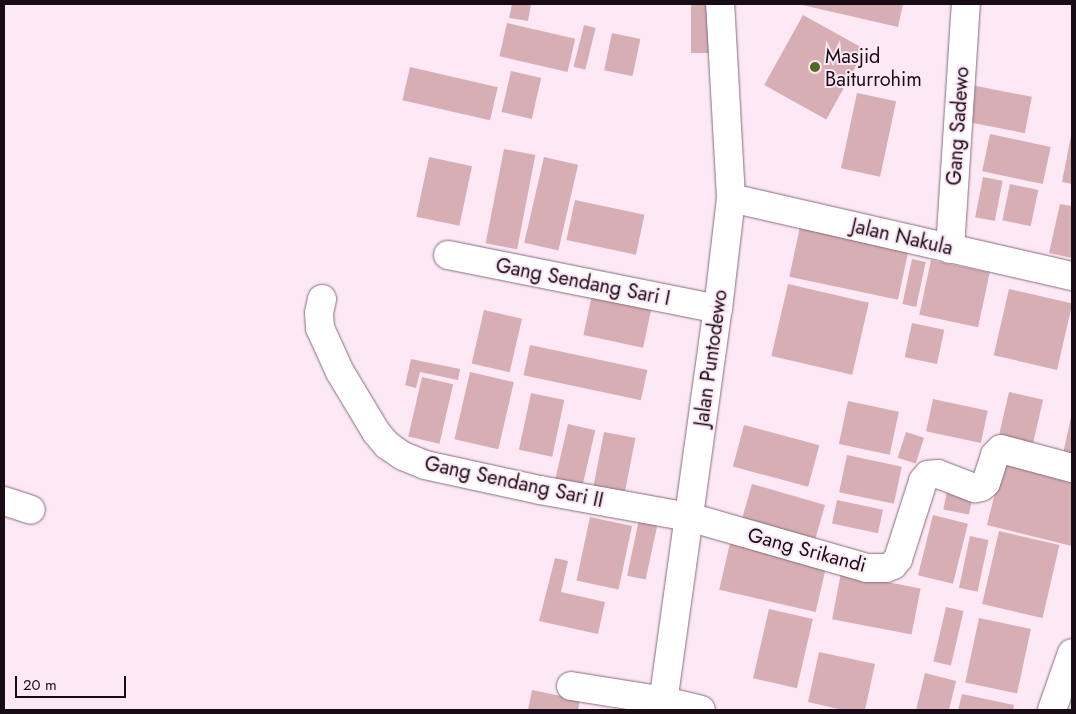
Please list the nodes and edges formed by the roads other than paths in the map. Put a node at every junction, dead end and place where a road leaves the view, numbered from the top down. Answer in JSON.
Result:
{"nodes":[{"id":1,"x":720,"y":4,"type":"edge"},
{"id":2,"x":966,"y":4,"type":"edge"},
{"id":3,"x":731,"y":198,"type":"junction"},
{"id":4,"x":950,"y":249,"type":"junction"},
{"id":5,"x":448,"y":255,"type":"dead end"},
{"id":6,"x":1072,"y":276,"type":"edge"},
{"id":7,"x":322,"y":300,"type":"dead end"},
{"id":8,"x":718,"y":309,"type":"junction"},
{"id":9,"x":1072,"y":468,"type":"edge"},
{"id":10,"x":4,"y":501,"type":"edge"},
{"id":11,"x":31,"y":510,"type":"dead end"},
{"id":12,"x":689,"y":517,"type":"junction"},
{"id":13,"x":1072,"y":653,"type":"edge"},
{"id":14,"x":571,"y":686,"type":"dead end"},
{"id":15,"x":663,"y":706,"type":"edge"},
{"id":16,"x":701,"y":710,"type":"edge"},
{"id":17,"x":1052,"y":710,"type":"edge"}],
"edges":[{"from":1,"to":3,"type":"street","name":"Jalan Puntodewo"},
{"from":2,"to":4,"type":"street","name":"Gang Sadewo"},
{"from":3,"to":4,"type":"street","name":"Jalan Nakula"},
{"from":3,"to":8,"type":"street","name":"Jalan Puntodewo"},
{"from":4,"to":6,"type":"street","name":"Jalan Nakula"},
{"from":5,"to":8,"type":"street","name":"Gang Sendang Sari I"},
{"from":7,"to":12,"type":"street","name":"Gang Sendang Sari II"},
{"from":8,"to":12,"type":"street","name":"Jalan Puntodewo"},
{"from":9,"to":12,"type":"street","name":"Gang Srikandi"},
{"from":10,"to":11,"type":"street"},
{"from":12,"to":15,"type":"street","name":"Jalan Puntodewo"},
{"from":13,"to":17,"type":"street"},
{"from":14,"to":15,"type":"street"},
{"from":15,"to":16,"type":"street"}]}
